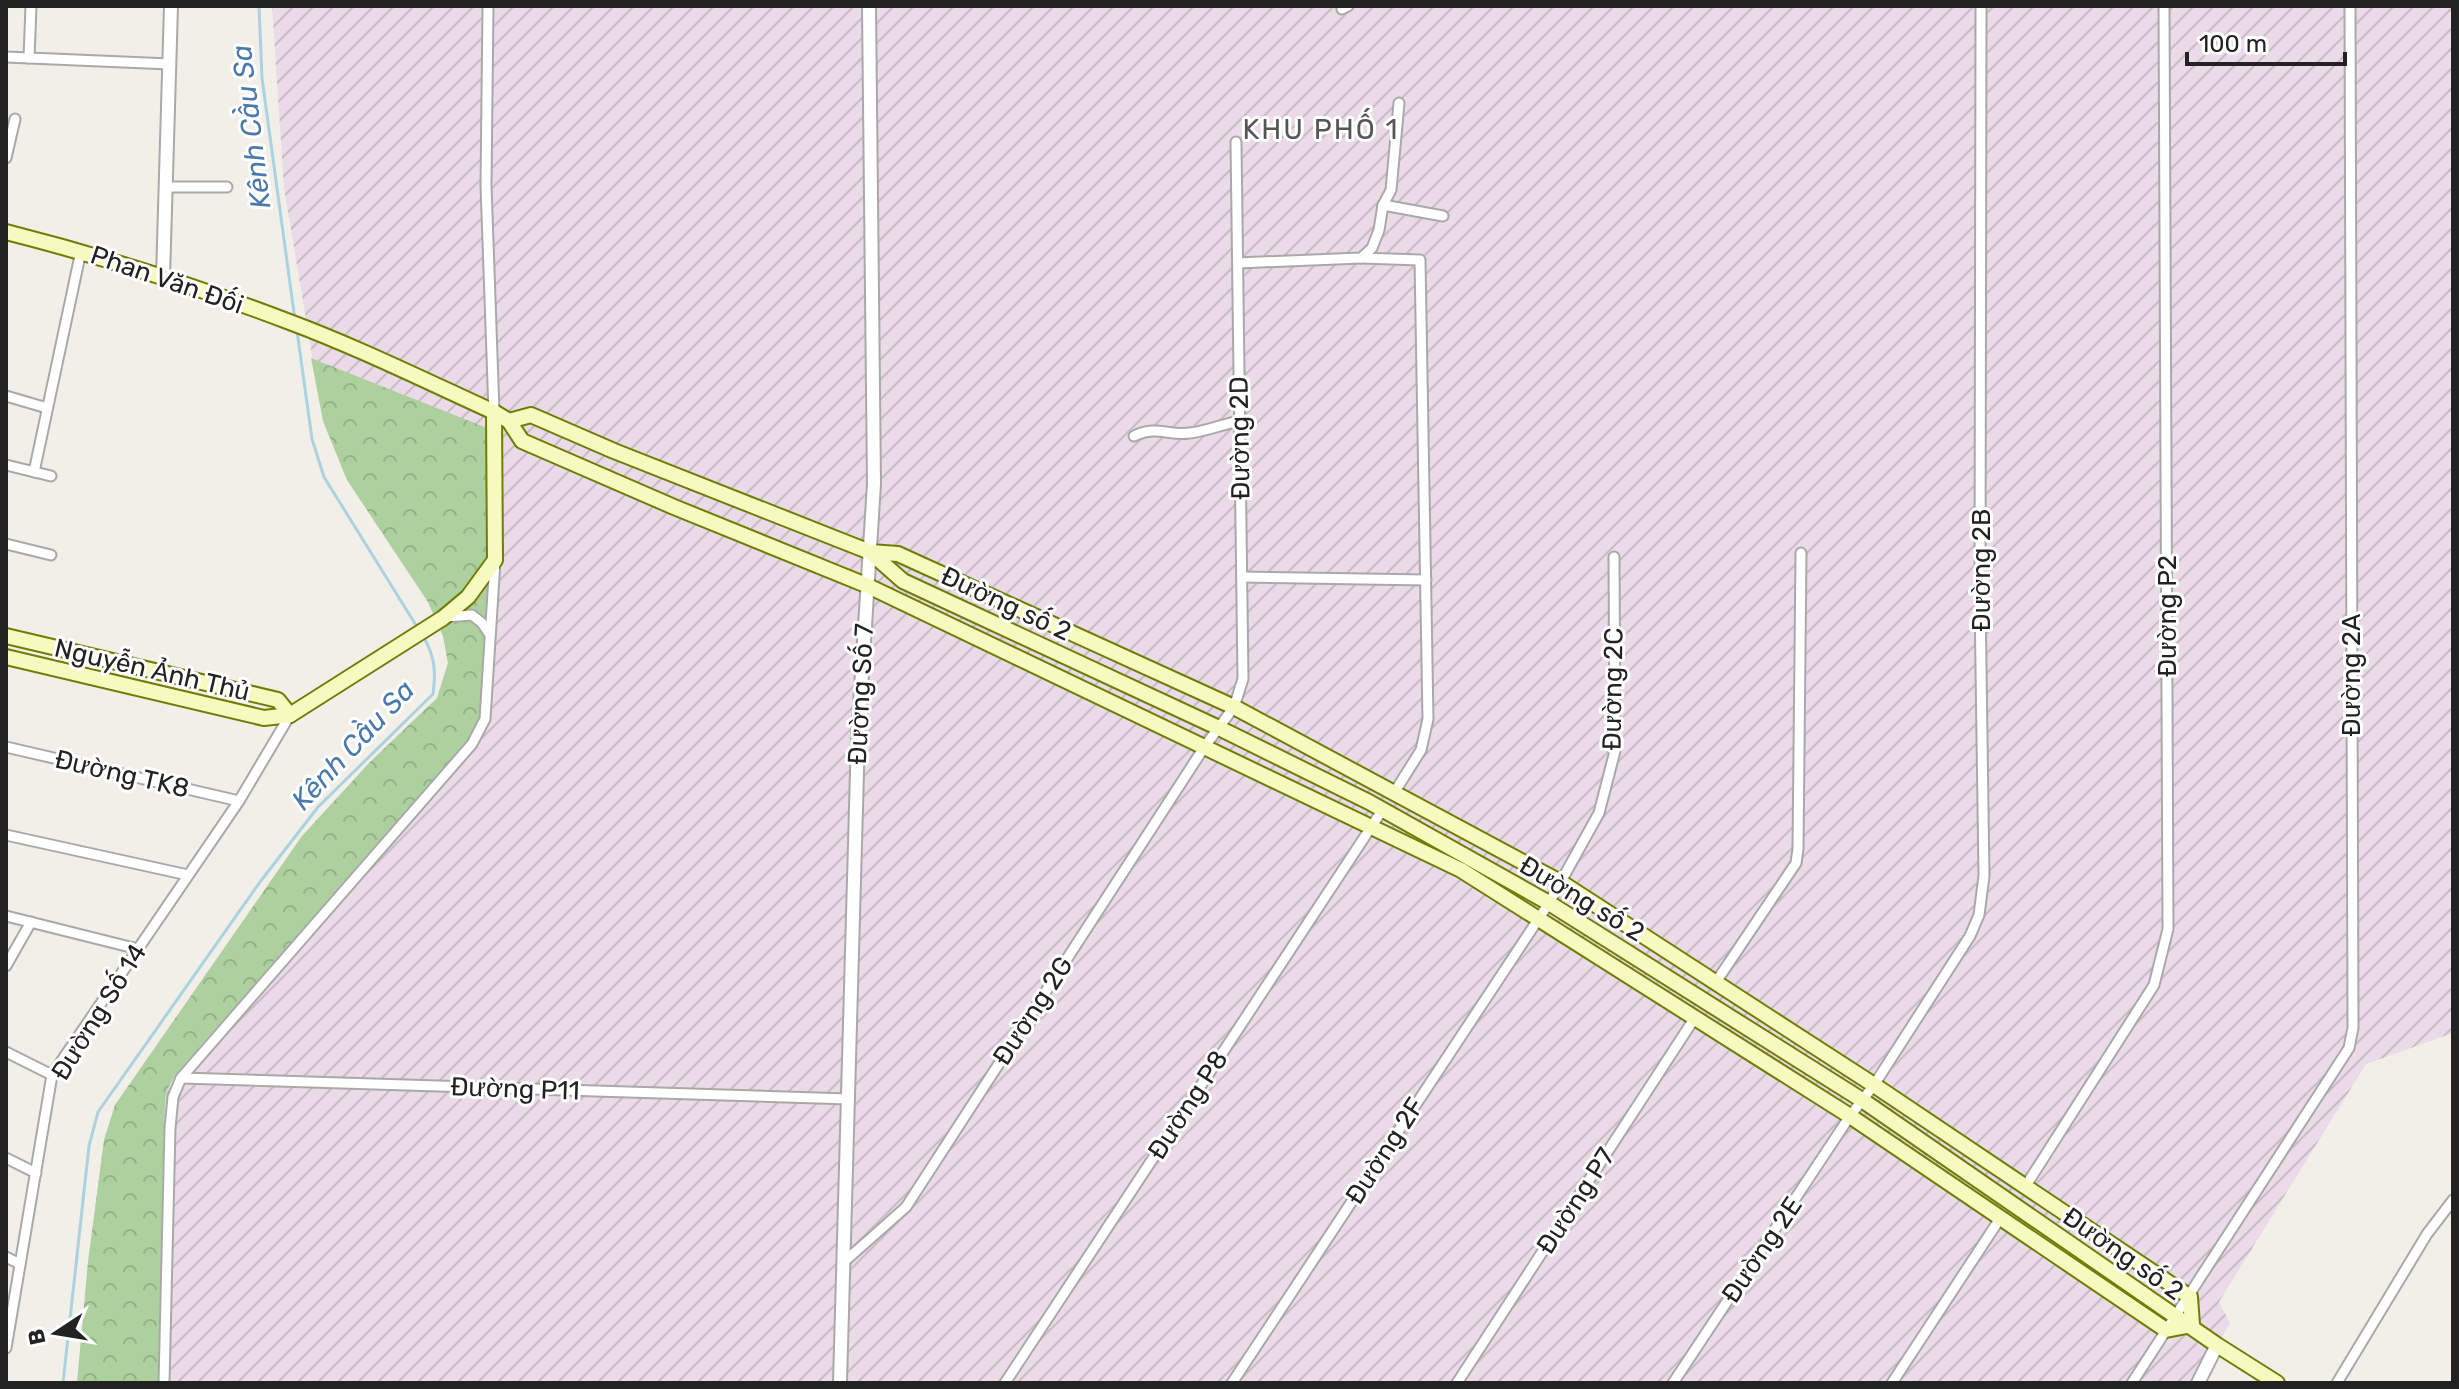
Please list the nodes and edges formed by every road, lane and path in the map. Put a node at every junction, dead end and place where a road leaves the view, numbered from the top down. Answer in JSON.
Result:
{"nodes":[{"id":1,"x":31,"y":6,"type":"edge"},
{"id":2,"x":171,"y":6,"type":"edge"},
{"id":3,"x":488,"y":6,"type":"edge"},
{"id":4,"x":869,"y":6,"type":"edge"},
{"id":5,"x":1981,"y":6,"type":"edge"},
{"id":6,"x":2164,"y":6,"type":"edge"},
{"id":7,"x":2350,"y":6,"type":"edge"},
{"id":8,"x":6,"y":57,"type":"edge"},
{"id":9,"x":29,"y":58,"type":"junction"},
{"id":10,"x":170,"y":64,"type":"junction"},
{"id":11,"x":1399,"y":103,"type":"dead end"},
{"id":12,"x":15,"y":119,"type":"dead end"},
{"id":13,"x":1236,"y":142,"type":"dead end"},
{"id":14,"x":6,"y":158,"type":"edge"},
{"id":15,"x":166,"y":187,"type":"junction"},
{"id":16,"x":227,"y":187,"type":"dead end"},
{"id":17,"x":1383,"y":205,"type":"junction"},
{"id":18,"x":1443,"y":216,"type":"dead end"},
{"id":19,"x":6,"y":232,"type":"edge"},
{"id":20,"x":81,"y":251,"type":"junction"},
{"id":21,"x":1361,"y":258,"type":"junction"},
{"id":22,"x":1238,"y":263,"type":"junction"},
{"id":23,"x":163,"y":277,"type":"junction"},
{"id":24,"x":324,"y":336,"type":"joint"},
{"id":25,"x":6,"y":396,"type":"edge"},
{"id":26,"x":47,"y":408,"type":"junction"},
{"id":27,"x":494,"y":412,"type":"junction"},
{"id":28,"x":509,"y":421,"type":"junction"},
{"id":29,"x":1240,"y":421,"type":"junction"},
{"id":30,"x":1134,"y":436,"type":"dead end"},
{"id":31,"x":6,"y":465,"type":"edge"},
{"id":32,"x":34,"y":472,"type":"junction"},
{"id":33,"x":51,"y":476,"type":"dead end"},
{"id":34,"x":6,"y":544,"type":"edge"},
{"id":35,"x":870,"y":552,"type":"junction"},
{"id":36,"x":1801,"y":553,"type":"dead end"},
{"id":37,"x":51,"y":555,"type":"dead end"},
{"id":38,"x":1614,"y":557,"type":"dead end"},
{"id":39,"x":495,"y":560,"type":"junction"},
{"id":40,"x":1242,"y":577,"type":"junction"},
{"id":41,"x":1426,"y":580,"type":"junction"},
{"id":42,"x":903,"y":581,"type":"junction"},
{"id":43,"x":866,"y":585,"type":"junction"},
{"id":44,"x":468,"y":597,"type":"junction"},
{"id":45,"x":492,"y":606,"type":"junction"},
{"id":46,"x":443,"y":618,"type":"junction"},
{"id":47,"x":6,"y":636,"type":"edge"},
{"id":48,"x":491,"y":636,"type":"junction"},
{"id":49,"x":6,"y":657,"type":"edge"},
{"id":50,"x":1234,"y":707,"type":"junction"},
{"id":51,"x":290,"y":715,"type":"junction"},
{"id":52,"x":1219,"y":728,"type":"junction"},
{"id":53,"x":1205,"y":746,"type":"junction"},
{"id":54,"x":6,"y":747,"type":"edge"},
{"id":55,"x":1394,"y":793,"type":"junction"},
{"id":56,"x":239,"y":801,"type":"junction"},
{"id":57,"x":1383,"y":809,"type":"junction"},
{"id":58,"x":1371,"y":826,"type":"junction"},
{"id":59,"x":6,"y":835,"type":"edge"},
{"id":60,"x":188,"y":875,"type":"junction"},
{"id":61,"x":1562,"y":883,"type":"junction"},
{"id":62,"x":1549,"y":903,"type":"junction"},
{"id":63,"x":6,"y":916,"type":"edge"},
{"id":64,"x":1539,"y":919,"type":"junction"},
{"id":65,"x":31,"y":922,"type":"junction"},
{"id":66,"x":138,"y":949,"type":"junction"},
{"id":67,"x":6,"y":966,"type":"edge"},
{"id":68,"x":1716,"y":982,"type":"junction"},
{"id":69,"x":1694,"y":1019,"type":"junction"},
{"id":70,"x":6,"y":1052,"type":"edge"},
{"id":71,"x":52,"y":1075,"type":"junction"},
{"id":72,"x":181,"y":1078,"type":"junction"},
{"id":73,"x":1874,"y":1085,"type":"junction"},
{"id":74,"x":849,"y":1099,"type":"junction"},
{"id":75,"x":1862,"y":1100,"type":"junction"},
{"id":76,"x":1850,"y":1116,"type":"junction"},
{"id":77,"x":6,"y":1158,"type":"edge"},
{"id":78,"x":36,"y":1173,"type":"junction"},
{"id":79,"x":2025,"y":1187,"type":"junction"},
{"id":80,"x":2453,"y":1200,"type":"edge"},
{"id":81,"x":2001,"y":1217,"type":"junction"},
{"id":82,"x":6,"y":1257,"type":"edge"},
{"id":83,"x":845,"y":1261,"type":"junction"},
{"id":84,"x":20,"y":1264,"type":"junction"},
{"id":85,"x":2190,"y":1297,"type":"junction"},
{"id":86,"x":2176,"y":1316,"type":"junction"},
{"id":87,"x":2192,"y":1325,"type":"junction"},
{"id":88,"x":2166,"y":1330,"type":"junction"},
{"id":89,"x":2217,"y":1345,"type":"junction"},
{"id":90,"x":6,"y":1348,"type":"edge"},
{"id":91,"x":164,"y":1383,"type":"edge"},
{"id":92,"x":840,"y":1383,"type":"edge"},
{"id":93,"x":1005,"y":1383,"type":"edge"},
{"id":94,"x":1232,"y":1383,"type":"edge"},
{"id":95,"x":1457,"y":1383,"type":"edge"},
{"id":96,"x":1673,"y":1383,"type":"edge"},
{"id":97,"x":1892,"y":1383,"type":"edge"},
{"id":98,"x":2132,"y":1383,"type":"edge"},
{"id":99,"x":2198,"y":1383,"type":"edge"},
{"id":100,"x":2277,"y":1383,"type":"edge"},
{"id":101,"x":2337,"y":1383,"type":"edge"}],
"edges":[{"from":1,"to":9,"type":"street"},
{"from":2,"to":10,"type":"street"},
{"from":3,"to":27,"type":"street"},
{"from":4,"to":35,"type":"street","name":"Đường Số 7"},
{"from":5,"to":73,"type":"street","name":"Đường 2B"},
{"from":6,"to":79,"type":"street","name":"Đường P2"},
{"from":7,"to":85,"type":"street","name":"Đường 2A"},
{"from":8,"to":9,"type":"street"},
{"from":9,"to":10,"type":"street"},
{"from":10,"to":15,"type":"street"},
{"from":11,"to":17,"type":"street"},
{"from":12,"to":14,"type":"street"},
{"from":13,"to":22,"type":"street","name":"Đường 2D"},
{"from":15,"to":16,"type":"street"},
{"from":15,"to":23,"type":"street"},
{"from":17,"to":18,"type":"street"},
{"from":17,"to":21,"type":"street"},
{"from":19,"to":20,"type":"main road","name":"Phan Văn Đối"},
{"from":20,"to":23,"type":"main road","name":"Phan Văn Đối"},
{"from":20,"to":26,"type":"street"},
{"from":21,"to":22,"type":"street"},
{"from":21,"to":41,"type":"street"},
{"from":22,"to":29,"type":"street","name":"Đường 2D"},
{"from":23,"to":24,"type":"main road","name":"Phan Văn Đối"},
{"from":24,"to":27,"type":"main road","name":"Đường số 2"},
{"from":25,"to":26,"type":"street"},
{"from":26,"to":32,"type":"street"},
{"from":27,"to":28,"type":"main road","name":"Đường số 2"},
{"from":27,"to":39,"type":"main road"},
{"from":28,"to":35,"type":"main road","name":"Đường số 2"},
{"from":28,"to":43,"type":"main road","name":"Đường số 2"},
{"from":29,"to":30,"type":"street"},
{"from":29,"to":40,"type":"street","name":"Đường 2D"},
{"from":31,"to":32,"type":"street"},
{"from":32,"to":33,"type":"street"},
{"from":34,"to":37,"type":"street"},
{"from":35,"to":42,"type":"main road","name":"Đường số 2"},
{"from":35,"to":43,"type":"street","name":"Đường Số 7"},
{"from":35,"to":50,"type":"main road","name":"Đường số 2"},
{"from":36,"to":68,"type":"street"},
{"from":38,"to":61,"type":"street","name":"Đường 2C"},
{"from":39,"to":44,"type":"main road"},
{"from":39,"to":45,"type":"street"},
{"from":40,"to":41,"type":"street"},
{"from":40,"to":50,"type":"street","name":"Đường 2D"},
{"from":41,"to":55,"type":"street"},
{"from":42,"to":43,"type":"main road","name":"Đường số 2"},
{"from":42,"to":52,"type":"main road","name":"Đường số 2"},
{"from":43,"to":53,"type":"main road","name":"Đường số 2"},
{"from":43,"to":74,"type":"street","name":"Đường Số 7"},
{"from":44,"to":45,"type":"street"},
{"from":44,"to":46,"type":"main road"},
{"from":45,"to":48,"type":"street"},
{"from":46,"to":48,"type":"street"},
{"from":46,"to":51,"type":"main road"},
{"from":47,"to":51,"type":"main road","name":"Nguyễn Ảnh Thủ"},
{"from":48,"to":72,"type":"street"},
{"from":49,"to":51,"type":"main road","name":"Nguyễn Ảnh Thủ"},
{"from":50,"to":52,"type":"street","name":"Đường 2D"},
{"from":50,"to":55,"type":"main road","name":"Đường số 2"},
{"from":51,"to":56,"type":"street","name":"Đường Số 14"},
{"from":52,"to":53,"type":"street","name":"Đường 2G"},
{"from":52,"to":57,"type":"main road","name":"Đường số 2"},
{"from":53,"to":58,"type":"main road","name":"Đường số 2"},
{"from":53,"to":83,"type":"street","name":"Đường 2G"},
{"from":54,"to":56,"type":"street","name":"Đường TK8"},
{"from":55,"to":61,"type":"main road","name":"Đường số 2"},
{"from":56,"to":60,"type":"street","name":"Đường Số 14"},
{"from":57,"to":58,"type":"street","name":"Đường P8"},
{"from":57,"to":62,"type":"main road","name":"Đường số 2"},
{"from":58,"to":64,"type":"main road","name":"Đường số 2"},
{"from":58,"to":93,"type":"street","name":"Đường P8"},
{"from":59,"to":60,"type":"street"},
{"from":60,"to":66,"type":"street","name":"Đường Số 14"},
{"from":61,"to":62,"type":"street","name":"Đường 2C"},
{"from":61,"to":68,"type":"main road","name":"Đường số 2"},
{"from":62,"to":64,"type":"street","name":"Đường 2F"},
{"from":62,"to":75,"type":"main road","name":"Đường số 2"},
{"from":63,"to":65,"type":"street"},
{"from":64,"to":69,"type":"main road","name":"Đường số 2"},
{"from":64,"to":94,"type":"street","name":"Đường 2F"},
{"from":65,"to":66,"type":"street"},
{"from":65,"to":67,"type":"street"},
{"from":66,"to":71,"type":"street","name":"Đường Số 14"},
{"from":68,"to":73,"type":"main road","name":"Đường số 2"},
{"from":69,"to":76,"type":"main road","name":"Đường số 2"},
{"from":69,"to":95,"type":"street","name":"Đường P7"},
{"from":70,"to":71,"type":"street"},
{"from":71,"to":78,"type":"street","name":"Đường Số 14"},
{"from":72,"to":74,"type":"street","name":"Đường P11"},
{"from":72,"to":91,"type":"street"},
{"from":73,"to":75,"type":"street","name":"Đường 2B"},
{"from":73,"to":79,"type":"main road","name":"Đường số 2"},
{"from":74,"to":83,"type":"street","name":"Đường Số 7"},
{"from":75,"to":76,"type":"street","name":"Đường 2E"},
{"from":75,"to":86,"type":"main road","name":"Đường số 2"},
{"from":76,"to":81,"type":"main road","name":"Đường số 2"},
{"from":76,"to":96,"type":"street","name":"Đường 2E"},
{"from":77,"to":78,"type":"street"},
{"from":78,"to":84,"type":"street","name":"Đường Số 14"},
{"from":79,"to":85,"type":"main road","name":"Đường số 2"},
{"from":80,"to":101,"type":"street"},
{"from":81,"to":88,"type":"main road","name":"Đường số 2"},
{"from":81,"to":97,"type":"street"},
{"from":82,"to":84,"type":"street"},
{"from":83,"to":92,"type":"street","name":"Đường Số 7"},
{"from":84,"to":90,"type":"street","name":"Đường Số 14"},
{"from":85,"to":86,"type":"street","name":"Đường 2A"},
{"from":85,"to":87,"type":"main road","name":"Đường số 2"},
{"from":86,"to":87,"type":"main road","name":"Đường số 2"},
{"from":86,"to":88,"type":"street","name":"Đường 2A"},
{"from":87,"to":88,"type":"main road","name":"Đường số 2"},
{"from":87,"to":89,"type":"main road","name":"Đường số 2"},
{"from":88,"to":98,"type":"street","name":"Đường 2A"},
{"from":89,"to":99,"type":"street"},
{"from":89,"to":100,"type":"main road","name":"Đường số 2"}]}
